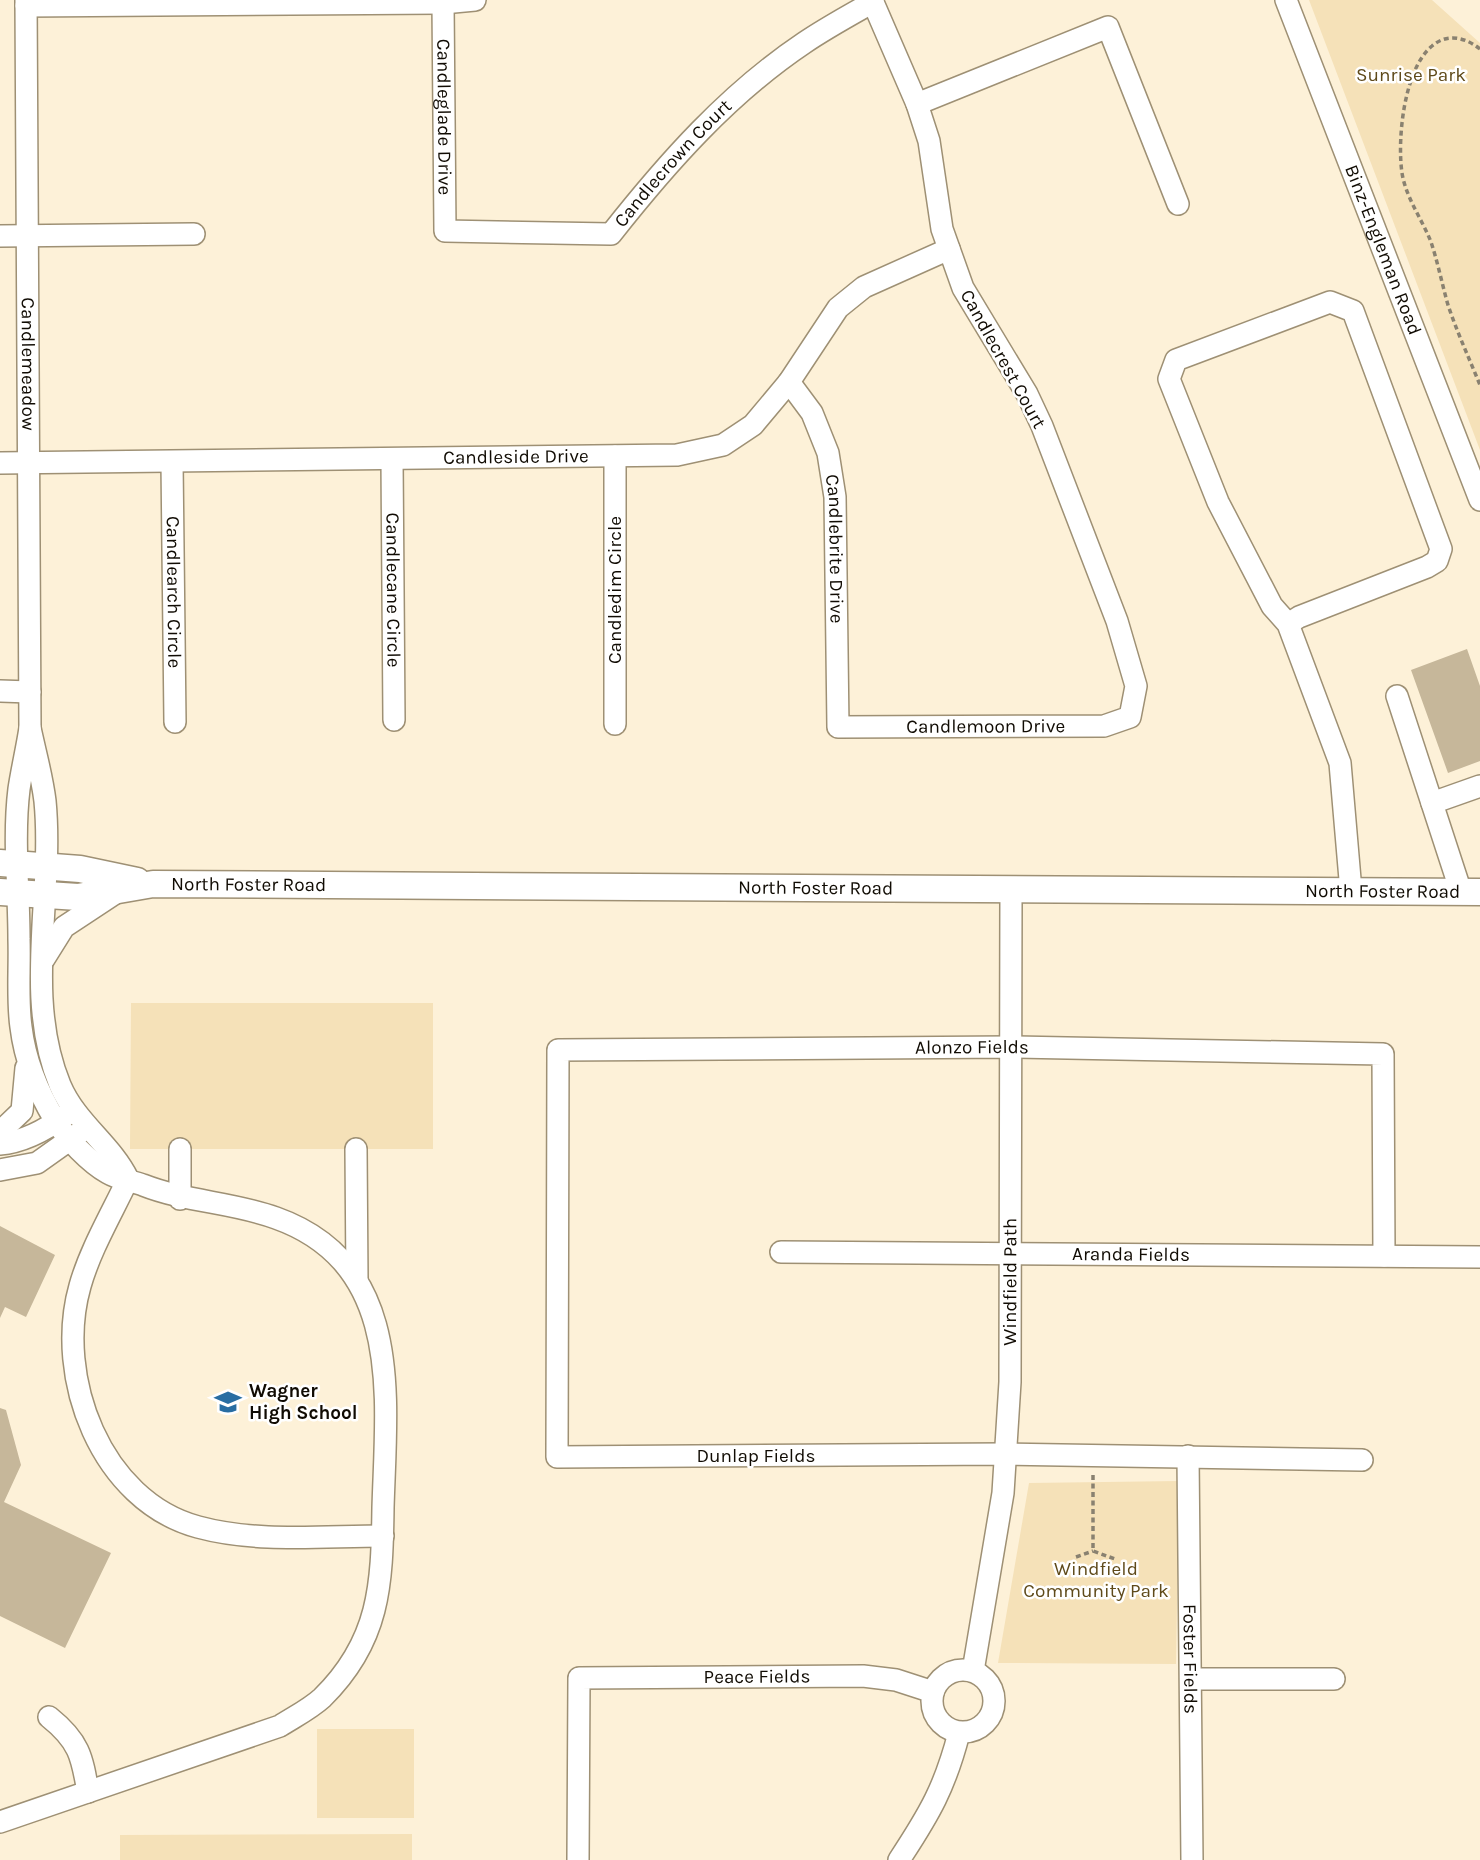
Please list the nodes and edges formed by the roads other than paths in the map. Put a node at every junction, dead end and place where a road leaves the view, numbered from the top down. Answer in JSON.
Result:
{"nodes":[{"id":1,"x":475,"y":0,"type":"edge"},
{"id":2,"x":1286,"y":0,"type":"edge"},
{"id":3,"x":872,"y":1,"type":"edge"},
{"id":4,"x":26,"y":3,"type":"edge"},
{"id":5,"x":443,"y":3,"type":"junction"},
{"id":6,"x":917,"y":104,"type":"junction"},
{"id":7,"x":1178,"y":204,"type":"dead end"},
{"id":8,"x":445,"y":231,"type":"joint"},
{"id":9,"x":194,"y":234,"type":"dead end"},
{"id":10,"x":0,"y":236,"type":"edge"},
{"id":11,"x":28,"y":236,"type":"junction"},
{"id":12,"x":949,"y":249,"type":"junction"},
{"id":13,"x":789,"y":382,"type":"junction"},
{"id":14,"x":615,"y":456,"type":"junction"},
{"id":15,"x":391,"y":459,"type":"junction"},
{"id":16,"x":172,"y":462,"type":"junction"},
{"id":17,"x":0,"y":464,"type":"edge"},
{"id":18,"x":29,"y":464,"type":"junction"},
{"id":19,"x":1480,"y":500,"type":"edge"},
{"id":20,"x":1288,"y":624,"type":"junction"},
{"id":21,"x":0,"y":691,"type":"edge"},
{"id":22,"x":30,"y":692,"type":"junction"},
{"id":23,"x":1397,"y":696,"type":"dead end"},
{"id":24,"x":1130,"y":717,"type":"joint"},
{"id":25,"x":394,"y":720,"type":"dead end"},
{"id":26,"x":175,"y":722,"type":"dead end"},
{"id":27,"x":615,"y":724,"type":"dead end"},
{"id":28,"x":838,"y":727,"type":"joint"},
{"id":29,"x":30,"y":728,"type":"junction"},
{"id":30,"x":1480,"y":786,"type":"edge"},
{"id":31,"x":1432,"y":803,"type":"junction"},
{"id":32,"x":9,"y":864,"type":"edge"},
{"id":33,"x":45,"y":866,"type":"junction"},
{"id":34,"x":153,"y":884,"type":"junction"},
{"id":35,"x":122,"y":889,"type":"junction"},
{"id":36,"x":1012,"y":890,"type":"junction"},
{"id":37,"x":1351,"y":891,"type":"junction"},
{"id":38,"x":1471,"y":892,"type":"edge"},
{"id":39,"x":21,"y":894,"type":"edge"},
{"id":40,"x":43,"y":961,"type":"junction"},
{"id":41,"x":26,"y":1045,"type":"junction"},
{"id":42,"x":1011,"y":1047,"type":"junction"},
{"id":43,"x":558,"y":1050,"type":"joint"},
{"id":44,"x":65,"y":1116,"type":"junction"},
{"id":45,"x":0,"y":1132,"type":"edge"},
{"id":46,"x":79,"y":1134,"type":"junction"},
{"id":47,"x":0,"y":1144,"type":"edge"},
{"id":48,"x":180,"y":1149,"type":"dead end"},
{"id":49,"x":356,"y":1149,"type":"dead end"},
{"id":50,"x":0,"y":1170,"type":"edge"},
{"id":51,"x":128,"y":1180,"type":"junction"},
{"id":52,"x":180,"y":1199,"type":"junction"},
{"id":53,"x":781,"y":1252,"type":"dead end"},
{"id":54,"x":1011,"y":1253,"type":"junction"},
{"id":55,"x":1384,"y":1256,"type":"junction"},
{"id":56,"x":1480,"y":1257,"type":"edge"},
{"id":57,"x":357,"y":1281,"type":"junction"},
{"id":58,"x":1004,"y":1454,"type":"junction"},
{"id":59,"x":1188,"y":1456,"type":"junction"},
{"id":60,"x":1362,"y":1460,"type":"dead end"},
{"id":61,"x":383,"y":1536,"type":"junction"},
{"id":62,"x":972,"y":1671,"type":"junction"},
{"id":63,"x":1191,"y":1679,"type":"junction"},
{"id":64,"x":1334,"y":1679,"type":"dead end"},
{"id":65,"x":933,"y":1692,"type":"junction"},
{"id":66,"x":49,"y":1717,"type":"dead end"},
{"id":67,"x":960,"y":1733,"type":"junction"},
{"id":68,"x":88,"y":1792,"type":"junction"},
{"id":69,"x":0,"y":1822,"type":"edge"},
{"id":70,"x":578,"y":1860,"type":"edge"},
{"id":71,"x":899,"y":1860,"type":"edge"},
{"id":72,"x":1192,"y":1860,"type":"edge"}],
"edges":[{"from":1,"to":5,"type":"street"},
{"from":2,"to":19,"type":"street","name":"Binz-Engleman Road"},
{"from":3,"to":6,"type":"street","name":"Candlecrest Court"},
{"from":3,"to":8,"type":"street","name":"Candlecrown Court"},
{"from":4,"to":5,"type":"street"},
{"from":4,"to":11,"type":"street","name":"Candlemeadow"},
{"from":5,"to":8,"type":"street","name":"Candleglade Drive"},
{"from":6,"to":7,"type":"street"},
{"from":6,"to":12,"type":"street","name":"Candlecrest Court"},
{"from":9,"to":11,"type":"street"},
{"from":10,"to":11,"type":"street"},
{"from":11,"to":18,"type":"street","name":"Candlemeadow"},
{"from":12,"to":13,"type":"street","name":"Candleside Drive"},
{"from":12,"to":24,"type":"street","name":"Candlecrest Court"},
{"from":13,"to":14,"type":"street","name":"Candleside Drive"},
{"from":13,"to":28,"type":"street","name":"Candlebrite Drive"},
{"from":14,"to":15,"type":"street","name":"Candleside Drive"},
{"from":14,"to":27,"type":"street","name":"Candledim Circle"},
{"from":15,"to":16,"type":"street","name":"Candleside Drive"},
{"from":15,"to":25,"type":"street","name":"Candlecane Circle"},
{"from":16,"to":18,"type":"street","name":"Candleside Drive"},
{"from":16,"to":26,"type":"street","name":"Candlearch Circle"},
{"from":17,"to":18,"type":"street","name":"Candleside Drive"},
{"from":18,"to":22,"type":"street","name":"Candlemeadow"},
{"from":20,"to":20,"type":"street"},
{"from":20,"to":37,"type":"street"},
{"from":21,"to":22,"type":"street"},
{"from":22,"to":29,"type":"street","name":"Candlemeadow"},
{"from":23,"to":31,"type":"street"},
{"from":24,"to":28,"type":"street","name":"Candlemoon Drive"},
{"from":29,"to":32,"type":"street","name":"Candlemeadow"},
{"from":29,"to":33,"type":"street","name":"Candlemeadow"},
{"from":30,"to":31,"type":"street"},
{"from":31,"to":38,"type":"street"},
{"from":32,"to":33,"type":"main road","name":"North Foster Road"},
{"from":32,"to":39,"type":"street","name":"Candlemeadow"},
{"from":33,"to":34,"type":"main road","name":"North Foster Road"},
{"from":33,"to":39,"type":"street","name":"Candlemeadow"},
{"from":34,"to":35,"type":"main road","name":"North Foster Road"},
{"from":34,"to":36,"type":"main road","name":"North Foster Road"},
{"from":35,"to":39,"type":"main road","name":"North Foster Road"},
{"from":35,"to":40,"type":"street"},
{"from":36,"to":37,"type":"main road","name":"North Foster Road"},
{"from":36,"to":42,"type":"street","name":"Windfield Path"},
{"from":37,"to":38,"type":"main road","name":"North Foster Road"},
{"from":39,"to":40,"type":"street"},
{"from":39,"to":41,"type":"street"},
{"from":40,"to":44,"type":"street"},
{"from":41,"to":44,"type":"street"},
{"from":41,"to":45,"type":"street"},
{"from":42,"to":43,"type":"street","name":"Alonzo Fields"},
{"from":42,"to":54,"type":"street","name":"Windfield Path"},
{"from":42,"to":55,"type":"street","name":"Alonzo Fields"},
{"from":43,"to":58,"type":"street","name":"Dunlap Fields"},
{"from":44,"to":46,"type":"street"},
{"from":44,"to":47,"type":"street"},
{"from":46,"to":50,"type":"street"},
{"from":46,"to":51,"type":"street"},
{"from":48,"to":52,"type":"street"},
{"from":49,"to":57,"type":"street"},
{"from":51,"to":52,"type":"street"},
{"from":51,"to":61,"type":"street"},
{"from":52,"to":57,"type":"street"},
{"from":53,"to":54,"type":"street","name":"Aranda Fields"},
{"from":54,"to":55,"type":"street","name":"Aranda Fields"},
{"from":54,"to":58,"type":"street","name":"Windfield Path"},
{"from":55,"to":56,"type":"street","name":"Aranda Fields"},
{"from":57,"to":61,"type":"street"},
{"from":58,"to":59,"type":"street","name":"Dunlap Fields"},
{"from":58,"to":62,"type":"street","name":"Windfield Path"},
{"from":59,"to":60,"type":"street","name":"Dunlap Fields"},
{"from":59,"to":63,"type":"street","name":"Foster Fields"},
{"from":61,"to":68,"type":"street"},
{"from":62,"to":65,"type":"street"},
{"from":62,"to":67,"type":"street"},
{"from":63,"to":64,"type":"street"},
{"from":63,"to":72,"type":"street","name":"Foster Fields"},
{"from":65,"to":67,"type":"street"},
{"from":65,"to":70,"type":"street","name":"Peace Fields"},
{"from":66,"to":68,"type":"street"},
{"from":67,"to":71,"type":"street"},
{"from":68,"to":69,"type":"street"}]}
